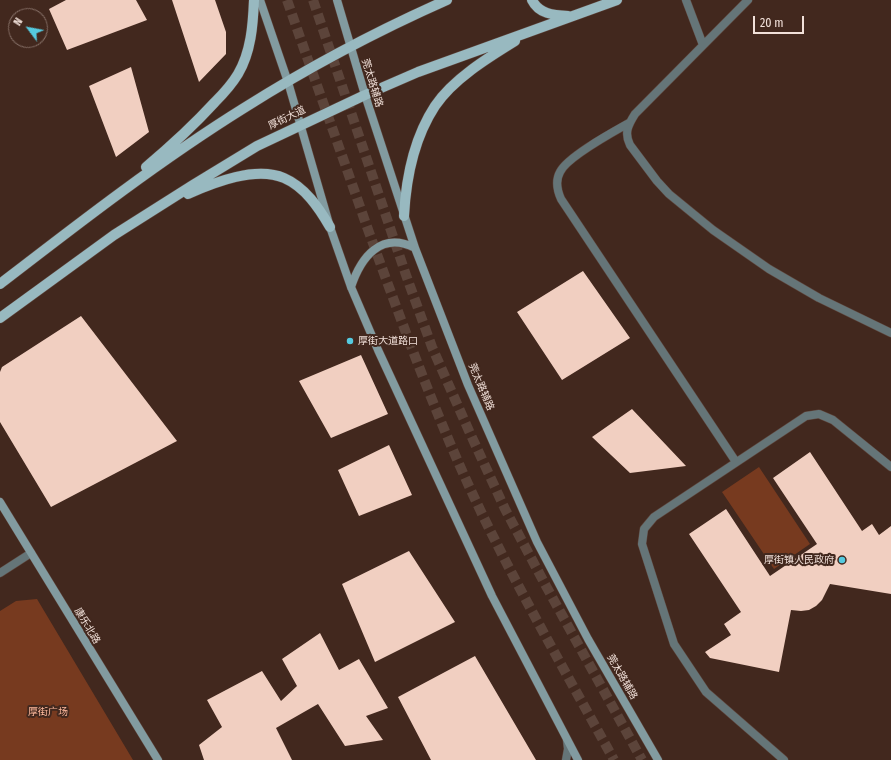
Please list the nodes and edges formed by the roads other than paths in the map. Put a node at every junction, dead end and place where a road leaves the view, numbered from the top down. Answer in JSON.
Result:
{"nodes":[{"id":1,"x":254,"y":0,"type":"edge"},
{"id":2,"x":260,"y":0,"type":"edge"},
{"id":3,"x":336,"y":0,"type":"edge"},
{"id":4,"x":447,"y":0,"type":"edge"},
{"id":5,"x":532,"y":0,"type":"edge"},
{"id":6,"x":617,"y":0,"type":"edge"},
{"id":7,"x":686,"y":0,"type":"edge"},
{"id":8,"x":748,"y":0,"type":"edge"},
{"id":9,"x":572,"y":17,"type":"junction"},
{"id":10,"x":533,"y":30,"type":"junction"},
{"id":11,"x":703,"y":45,"type":"junction"},
{"id":12,"x":350,"y":46,"type":"junction"},
{"id":13,"x":288,"y":82,"type":"junction"},
{"id":14,"x":365,"y":95,"type":"junction"},
{"id":15,"x":629,"y":123,"type":"junction"},
{"id":16,"x":300,"y":125,"type":"junction"},
{"id":17,"x":159,"y":207,"type":"junction"},
{"id":18,"x":96,"y":211,"type":"junction"},
{"id":19,"x":404,"y":216,"type":"junction"},
{"id":20,"x":330,"y":227,"type":"junction"},
{"id":21,"x":415,"y":248,"type":"junction"},
{"id":22,"x":0,"y":284,"type":"edge"},
{"id":23,"x":351,"y":287,"type":"junction"},
{"id":24,"x":0,"y":318,"type":"edge"},
{"id":25,"x":891,"y":333,"type":"edge"},
{"id":26,"x":736,"y":462,"type":"junction"},
{"id":27,"x":891,"y":466,"type":"edge"},
{"id":28,"x":0,"y":502,"type":"edge"},
{"id":29,"x":31,"y":553,"type":"junction"},
{"id":30,"x":0,"y":574,"type":"edge"},
{"id":31,"x":567,"y":739,"type":"junction"},
{"id":32,"x":158,"y":760,"type":"edge"},
{"id":33,"x":566,"y":760,"type":"edge"},
{"id":34,"x":578,"y":760,"type":"edge"},
{"id":35,"x":658,"y":760,"type":"edge"},
{"id":36,"x":784,"y":760,"type":"edge"}],
"edges":[{"from":1,"to":18,"type":"main road"},
{"from":2,"to":13,"type":"main road"},
{"from":3,"to":12,"type":"main road","name":"莞太路辅路"},
{"from":4,"to":12,"type":"main road"},
{"from":5,"to":9,"type":"main road"},
{"from":6,"to":9,"type":"main road","name":"厚街大道"},
{"from":7,"to":11,"type":"street"},
{"from":8,"to":11,"type":"street"},
{"from":9,"to":10,"type":"main road","name":"厚街大道"},
{"from":10,"to":14,"type":"main road","name":"厚街大道"},
{"from":10,"to":19,"type":"main road"},
{"from":11,"to":15,"type":"street"},
{"from":12,"to":13,"type":"main road"},
{"from":12,"to":14,"type":"main road","name":"莞太路辅路"},
{"from":13,"to":16,"type":"main road"},
{"from":13,"to":18,"type":"main road"},
{"from":14,"to":16,"type":"main road","name":"厚街大道"},
{"from":14,"to":19,"type":"main road","name":"莞太路辅路"},
{"from":15,"to":25,"type":"street"},
{"from":15,"to":26,"type":"street"},
{"from":16,"to":17,"type":"main road","name":"厚街大道"},
{"from":16,"to":20,"type":"main road"},
{"from":17,"to":20,"type":"main road"},
{"from":17,"to":24,"type":"main road","name":"厚街大道"},
{"from":18,"to":22,"type":"main road"},
{"from":19,"to":21,"type":"main road","name":"莞太路辅路"},
{"from":20,"to":23,"type":"main road"},
{"from":21,"to":23,"type":"main road"},
{"from":21,"to":35,"type":"main road","name":"莞太路辅路"},
{"from":23,"to":31,"type":"main road"},
{"from":26,"to":27,"type":"street"},
{"from":26,"to":36,"type":"street"},
{"from":28,"to":29,"type":"main road","name":"康乐北路"},
{"from":29,"to":30,"type":"street"},
{"from":29,"to":32,"type":"main road","name":"康乐北路"},
{"from":31,"to":33,"type":"street"},
{"from":31,"to":34,"type":"main road"}]}
